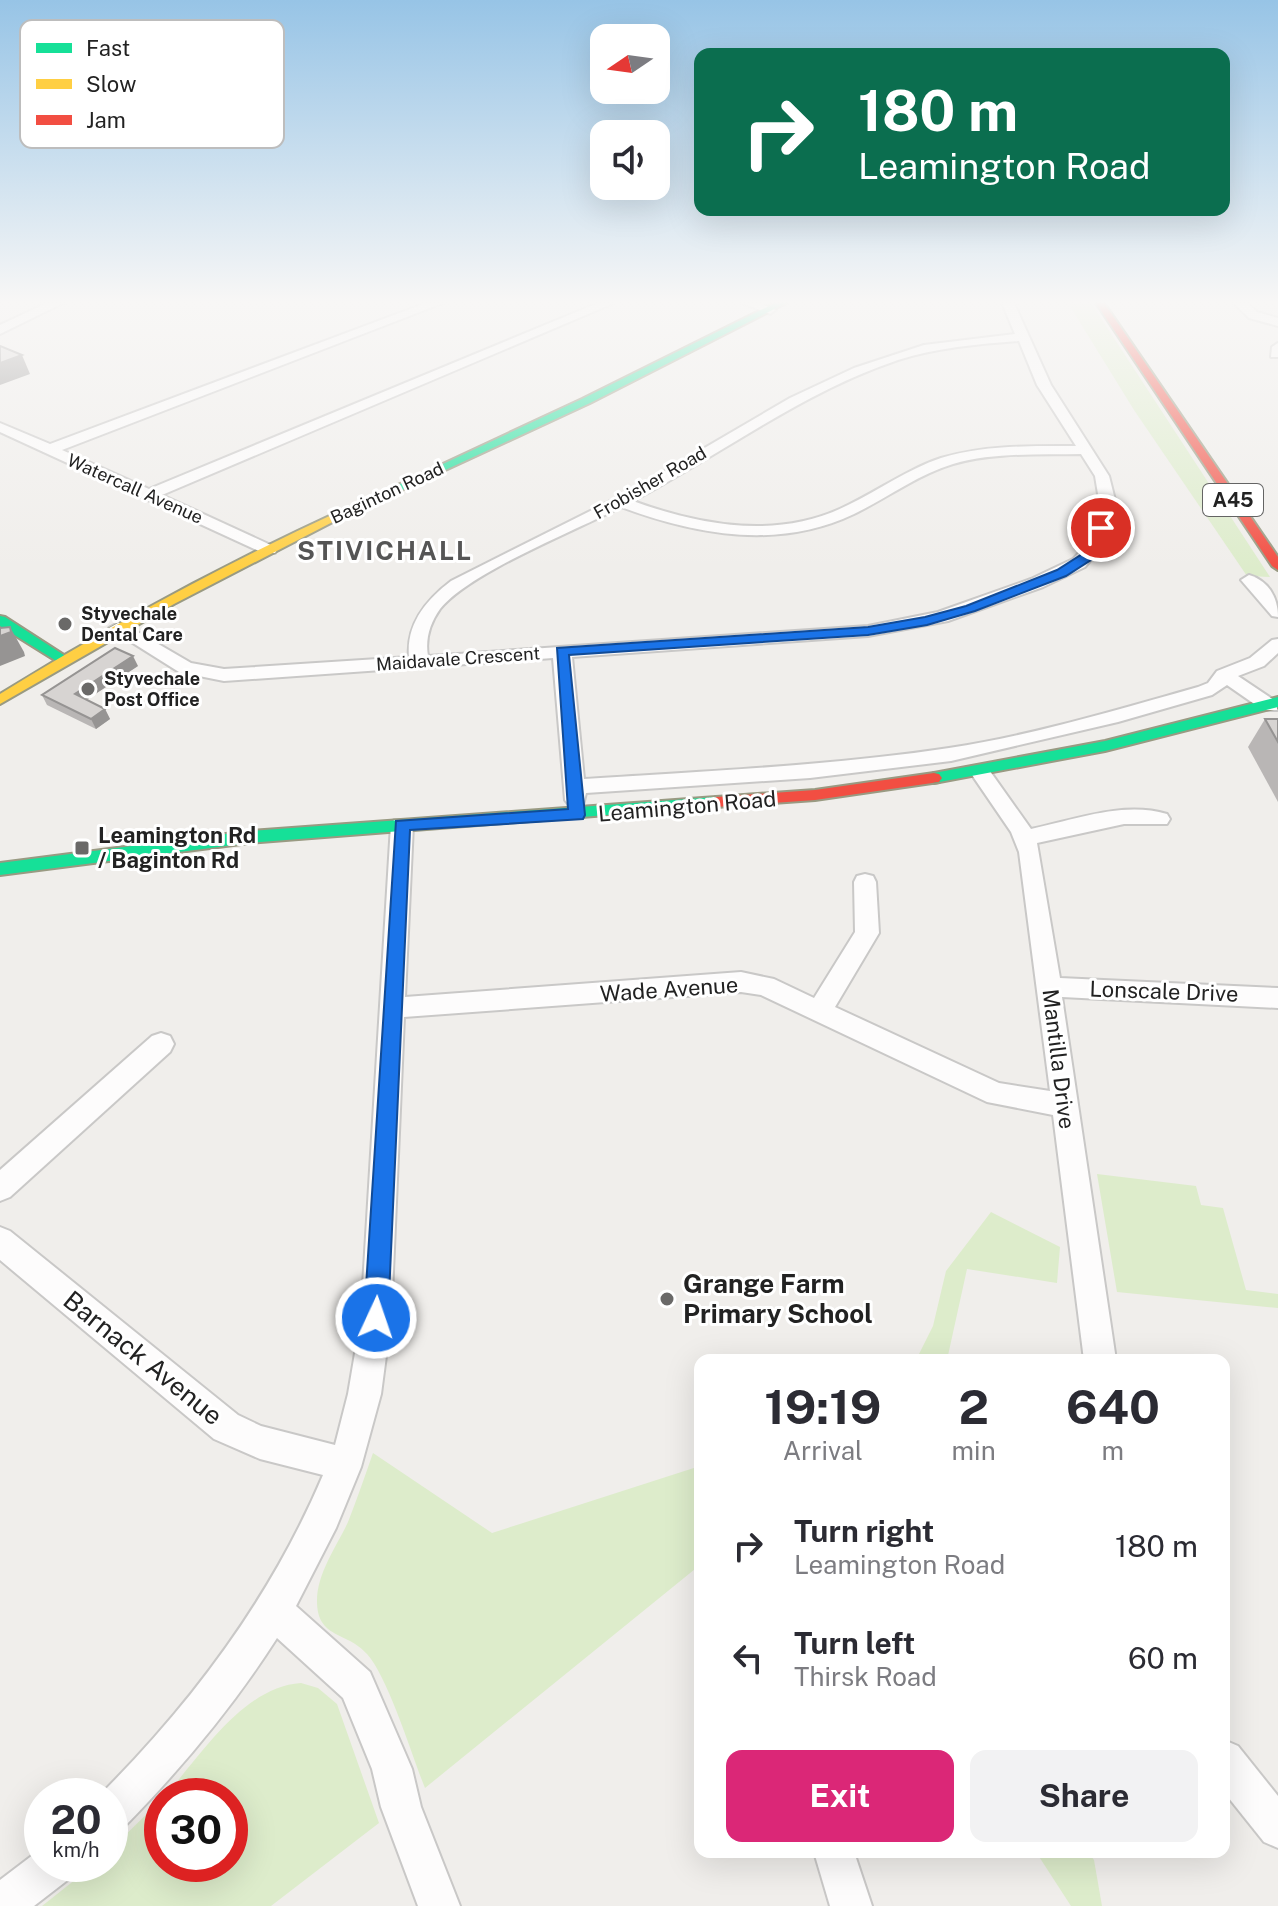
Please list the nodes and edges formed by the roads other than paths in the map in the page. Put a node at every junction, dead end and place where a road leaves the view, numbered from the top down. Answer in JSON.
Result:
{"nodes":[{"id":1,"x":202,"y":392,"type":"edge"},
{"id":2,"x":395,"y":392,"type":"edge"},
{"id":3,"x":603,"y":392,"type":"edge"},
{"id":4,"x":818,"y":392,"type":"edge"},
{"id":5,"x":1049,"y":392,"type":"edge"},
{"id":6,"x":1160,"y":392,"type":"edge"},
{"id":7,"x":1181,"y":392,"type":"edge"},
{"id":8,"x":0,"y":427,"type":"edge"},
{"id":9,"x":1217,"y":443,"type":"dead end"},
{"id":10,"x":48,"y":450,"type":"junction"},
{"id":11,"x":1087,"y":450,"type":"junction"},
{"id":12,"x":149,"y":495,"type":"junction"},
{"id":13,"x":621,"y":502,"type":"junction"},
{"id":14,"x":269,"y":550,"type":"junction"},
{"id":15,"x":1278,"y":566,"type":"edge"},
{"id":16,"x":1249,"y":580,"type":"dead end"},
{"id":17,"x":1278,"y":612,"type":"edge"},
{"id":18,"x":0,"y":620,"type":"edge"},
{"id":19,"x":118,"y":628,"type":"junction"},
{"id":20,"x":1278,"y":644,"type":"edge"},
{"id":21,"x":562,"y":651,"type":"junction"},
{"id":22,"x":63,"y":659,"type":"junction"},
{"id":23,"x":419,"y":661,"type":"junction"},
{"id":24,"x":1224,"y":675,"type":"junction"},
{"id":25,"x":0,"y":700,"type":"edge"},
{"id":26,"x":1274,"y":705,"type":"edge"},
{"id":27,"x":980,"y":772,"type":"junction"},
{"id":28,"x":575,"y":787,"type":"junction"},
{"id":29,"x":577,"y":815,"type":"junction"},
{"id":30,"x":1159,"y":819,"type":"dead end"},
{"id":31,"x":402,"y":825,"type":"junction"},
{"id":32,"x":1026,"y":838,"type":"junction"},
{"id":33,"x":0,"y":869,"type":"edge"},
{"id":34,"x":865,"y":882,"type":"dead end"},
{"id":35,"x":1050,"y":987,"type":"junction"},
{"id":36,"x":1278,"y":998,"type":"edge"},
{"id":37,"x":393,"y":1008,"type":"junction"},
{"id":38,"x":820,"y":1010,"type":"junction"},
{"id":39,"x":161,"y":1044,"type":"dead end"},
{"id":40,"x":1064,"y":1105,"type":"junction"},
{"id":41,"x":0,"y":1188,"type":"edge"},
{"id":42,"x":0,"y":1241,"type":"edge"},
{"id":43,"x":1099,"y":1354,"type":"edge"},
{"id":44,"x":345,"y":1464,"type":"junction"},
{"id":45,"x":273,"y":1610,"type":"junction"},
{"id":46,"x":1230,"y":1768,"type":"edge"},
{"id":47,"x":128,"y":1796,"type":"edge"},
{"id":48,"x":1278,"y":1828,"type":"edge"},
{"id":49,"x":836,"y":1858,"type":"edge"},
{"id":50,"x":31,"y":1882,"type":"edge"},
{"id":51,"x":1,"y":1906,"type":"edge"},
{"id":52,"x":439,"y":1906,"type":"edge"},
{"id":53,"x":851,"y":1906,"type":"edge"}],
"edges":[{"from":1,"to":10,"type":"street"},
{"from":2,"to":12,"type":"street"},
{"from":3,"to":14,"type":"main road","name":"Baginton Road"},
{"from":4,"to":13,"type":"street","name":"Frobisher Road"},
{"from":5,"to":11,"type":"street","name":"Maidavale Crescent"},
{"from":6,"to":15,"type":"main road","number":"A45"},
{"from":7,"to":9,"type":"main road"},
{"from":8,"to":10,"type":"street","name":"Watercall Avenue"},
{"from":10,"to":12,"type":"street","name":"Watercall Avenue"},
{"from":11,"to":13,"type":"street"},
{"from":11,"to":21,"type":"street","name":"Maidavale Crescent"},
{"from":12,"to":14,"type":"street","name":"Watercall Avenue"},
{"from":13,"to":23,"type":"street","name":"Frobisher Road"},
{"from":14,"to":19,"type":"main road","name":"Baginton Road"},
{"from":16,"to":17,"type":"street"},
{"from":18,"to":22,"type":"main road"},
{"from":19,"to":22,"type":"main road","name":"Baginton Road"},
{"from":19,"to":23,"type":"street","name":"Maidavale Crescent"},
{"from":20,"to":24,"type":"street","name":"Leamington Road"},
{"from":21,"to":23,"type":"street","name":"Maidavale Crescent"},
{"from":21,"to":28,"type":"street"},
{"from":22,"to":25,"type":"main road","name":"Baginton Road"},
{"from":24,"to":26,"type":"street"},
{"from":24,"to":28,"type":"street","name":"Leamington Road"},
{"from":26,"to":27,"type":"main road","name":"Leamington Road"},
{"from":27,"to":29,"type":"main road","name":"Leamington Road"},
{"from":27,"to":32,"type":"street","name":"Mantilla Drive"},
{"from":28,"to":29,"type":"street"},
{"from":29,"to":31,"type":"main road","name":"Leamington Road"},
{"from":30,"to":32,"type":"street"},
{"from":31,"to":33,"type":"main road","name":"Leamington Road"},
{"from":31,"to":37,"type":"street"},
{"from":32,"to":35,"type":"street","name":"Mantilla Drive"},
{"from":34,"to":38,"type":"street"},
{"from":35,"to":36,"type":"street","name":"Lonscale Drive"},
{"from":35,"to":40,"type":"street","name":"Mantilla Drive"},
{"from":37,"to":38,"type":"street","name":"Wade Avenue"},
{"from":37,"to":44,"type":"street"},
{"from":38,"to":40,"type":"street","name":"Wade Avenue"},
{"from":39,"to":41,"type":"street"},
{"from":40,"to":43,"type":"street","name":"Mantilla Drive"},
{"from":42,"to":44,"type":"street","name":"Barnack Avenue"},
{"from":44,"to":45,"type":"street"},
{"from":45,"to":47,"type":"street"},
{"from":45,"to":52,"type":"street"},
{"from":46,"to":48,"type":"street"},
{"from":49,"to":53,"type":"street"},
{"from":50,"to":51,"type":"street"}]}
